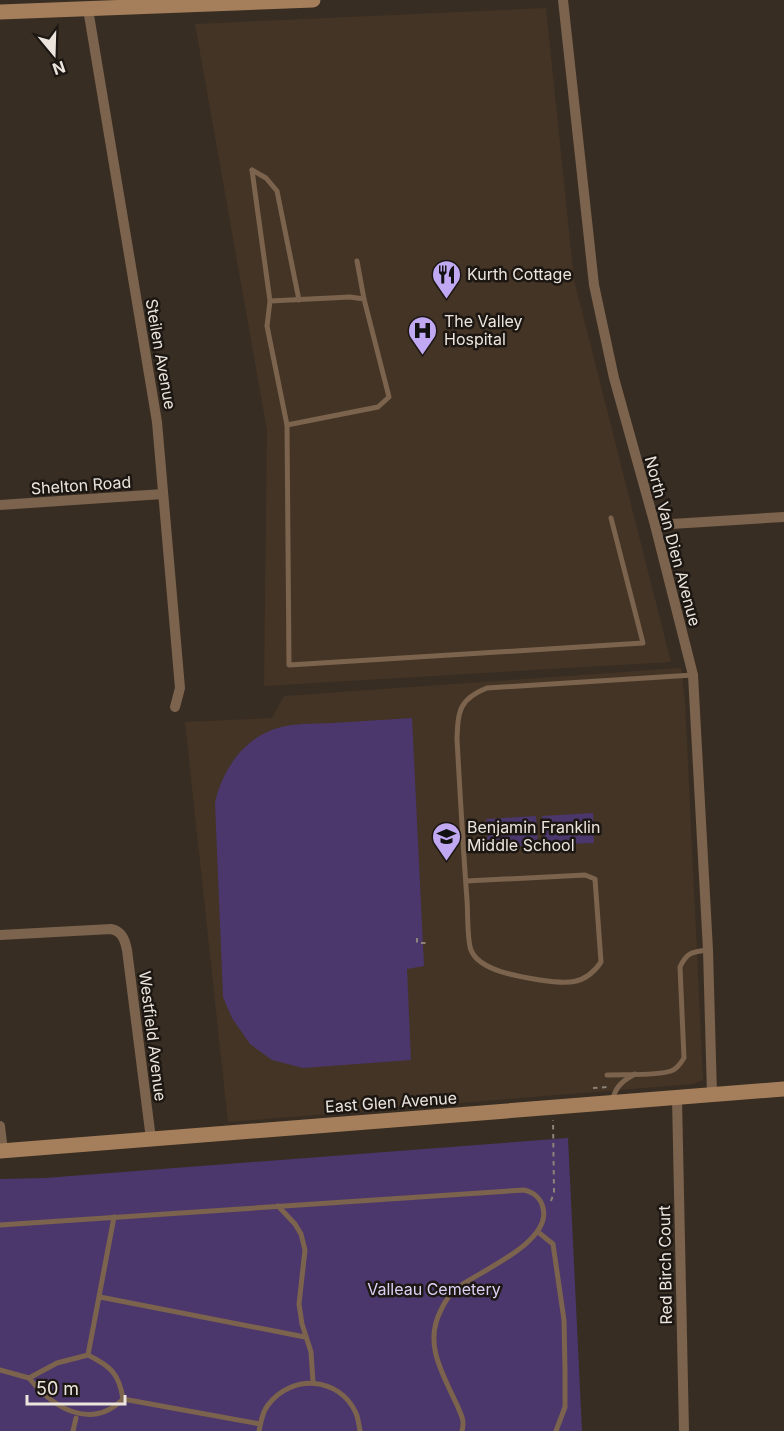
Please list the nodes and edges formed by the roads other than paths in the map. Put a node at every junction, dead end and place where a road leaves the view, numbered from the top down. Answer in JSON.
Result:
{"nodes":[{"id":1,"x":313,"y":0,"type":"edge"},
{"id":2,"x":563,"y":0,"type":"edge"},
{"id":3,"x":200,"y":3,"type":"edge"},
{"id":4,"x":88,"y":9,"type":"junction"},
{"id":5,"x":0,"y":12,"type":"edge"},
{"id":6,"x":357,"y":261,"type":"dead end"},
{"id":7,"x":299,"y":300,"type":"junction"},
{"id":8,"x":364,"y":300,"type":"junction"},
{"id":9,"x":270,"y":301,"type":"junction"},
{"id":10,"x":287,"y":425,"type":"junction"},
{"id":11,"x":163,"y":494,"type":"junction"},
{"id":12,"x":0,"y":505,"type":"edge"},
{"id":13,"x":784,"y":517,"type":"edge"},
{"id":14,"x":611,"y":518,"type":"dead end"},
{"id":15,"x":655,"y":525,"type":"junction"},
{"id":16,"x":693,"y":675,"type":"junction"},
{"id":17,"x":175,"y":707,"type":"dead end"},
{"id":18,"x":466,"y":881,"type":"junction"},
{"id":19,"x":0,"y":935,"type":"edge"},
{"id":20,"x":708,"y":950,"type":"junction"},
{"id":21,"x":636,"y":1073,"type":"junction"},
{"id":22,"x":607,"y":1075,"type":"dead end"},
{"id":23,"x":784,"y":1089,"type":"edge"},
{"id":24,"x":712,"y":1095,"type":"junction"},
{"id":25,"x":677,"y":1098,"type":"junction"},
{"id":26,"x":612,"y":1104,"type":"junction"},
{"id":27,"x":0,"y":1126,"type":"edge"},
{"id":28,"x":151,"y":1139,"type":"junction"},
{"id":29,"x":1,"y":1151,"type":"edge"},
{"id":30,"x":278,"y":1206,"type":"junction"},
{"id":31,"x":114,"y":1217,"type":"junction"},
{"id":32,"x":0,"y":1225,"type":"edge"},
{"id":33,"x":538,"y":1232,"type":"junction"},
{"id":34,"x":100,"y":1297,"type":"junction"},
{"id":35,"x":305,"y":1338,"type":"junction"},
{"id":36,"x":88,"y":1355,"type":"junction"},
{"id":37,"x":0,"y":1370,"type":"edge"},
{"id":38,"x":28,"y":1378,"type":"junction"},
{"id":39,"x":313,"y":1382,"type":"junction"},
{"id":40,"x":123,"y":1399,"type":"junction"},
{"id":41,"x":76,"y":1418,"type":"junction"},
{"id":42,"x":260,"y":1424,"type":"junction"},
{"id":43,"x":73,"y":1431,"type":"edge"},
{"id":44,"x":259,"y":1431,"type":"edge"},
{"id":45,"x":360,"y":1431,"type":"edge"},
{"id":46,"x":462,"y":1431,"type":"edge"},
{"id":47,"x":556,"y":1431,"type":"edge"},
{"id":48,"x":684,"y":1431,"type":"edge"}],
"edges":[{"from":1,"to":3,"type":"street"},
{"from":2,"to":15,"type":"street","name":"North Van Dien Avenue"},
{"from":3,"to":4,"type":"street"},
{"from":4,"to":5,"type":"street"},
{"from":4,"to":11,"type":"street","name":"Steilen Avenue"},
{"from":6,"to":8,"type":"lane"},
{"from":7,"to":8,"type":"lane"},
{"from":7,"to":9,"type":"lane"},
{"from":7,"to":9,"type":"lane"},
{"from":8,"to":10,"type":"lane"},
{"from":9,"to":10,"type":"lane"},
{"from":10,"to":14,"type":"lane"},
{"from":11,"to":12,"type":"street","name":"Shelton Road"},
{"from":11,"to":17,"type":"street","name":"Steilen Avenue"},
{"from":13,"to":15,"type":"street"},
{"from":15,"to":16,"type":"street","name":"North Van Dien Avenue"},
{"from":16,"to":18,"type":"lane"},
{"from":16,"to":20,"type":"street","name":"North Van Dien Avenue"},
{"from":18,"to":18,"type":"lane"},
{"from":19,"to":28,"type":"street","name":"Westfield Avenue"},
{"from":20,"to":21,"type":"lane"},
{"from":20,"to":24,"type":"street","name":"North Van Dien Avenue"},
{"from":21,"to":22,"type":"lane"},
{"from":21,"to":26,"type":"lane"},
{"from":23,"to":24,"type":"street","name":"East Glen Avenue"},
{"from":24,"to":25,"type":"street","name":"East Glen Avenue"},
{"from":25,"to":26,"type":"street","name":"East Glen Avenue"},
{"from":25,"to":48,"type":"street","name":"Red Birch Court"},
{"from":26,"to":28,"type":"street","name":"East Glen Avenue"},
{"from":27,"to":29,"type":"street"},
{"from":28,"to":29,"type":"street","name":"East Glen Avenue"},
{"from":30,"to":31,"type":"lane"},
{"from":30,"to":33,"type":"lane"},
{"from":30,"to":35,"type":"lane"},
{"from":31,"to":32,"type":"lane"},
{"from":31,"to":34,"type":"lane"},
{"from":33,"to":46,"type":"lane"},
{"from":33,"to":47,"type":"lane"},
{"from":34,"to":35,"type":"lane"},
{"from":34,"to":36,"type":"lane"},
{"from":35,"to":39,"type":"lane"},
{"from":36,"to":38,"type":"lane"},
{"from":36,"to":40,"type":"lane"},
{"from":37,"to":38,"type":"lane"},
{"from":38,"to":41,"type":"lane"},
{"from":39,"to":42,"type":"lane"},
{"from":39,"to":45,"type":"lane"},
{"from":40,"to":41,"type":"lane"},
{"from":40,"to":42,"type":"lane"},
{"from":41,"to":43,"type":"lane"},
{"from":42,"to":44,"type":"lane"}]}
